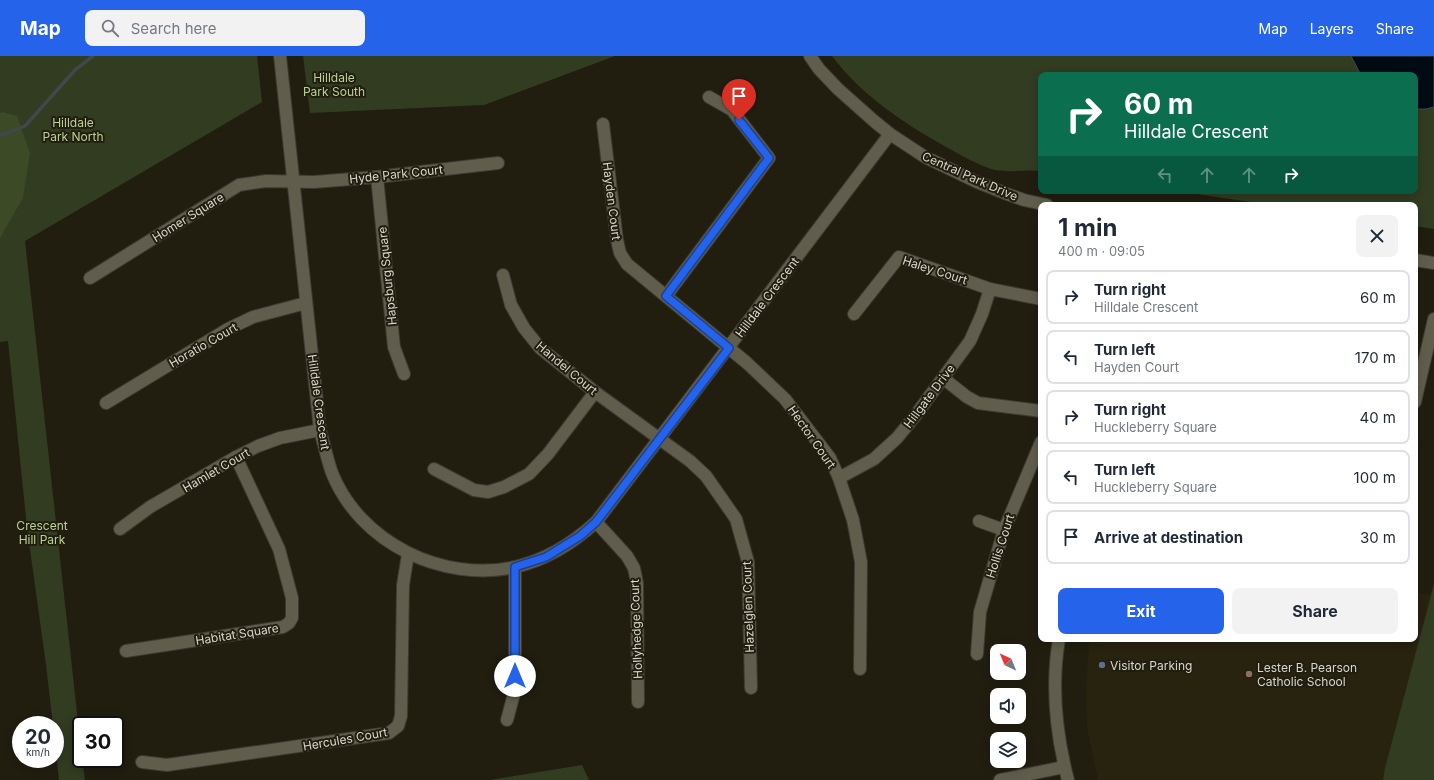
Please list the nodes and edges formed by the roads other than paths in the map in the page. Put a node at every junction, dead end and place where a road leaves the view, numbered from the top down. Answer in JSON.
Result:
{"nodes":[{"id":1,"x":280,"y":56,"type":"edge"},
{"id":2,"x":810,"y":56,"type":"edge"},
{"id":3,"x":709,"y":97,"type":"dead end"},
{"id":4,"x":603,"y":124,"type":"dead end"},
{"id":5,"x":890,"y":134,"type":"junction"},
{"id":6,"x":498,"y":163,"type":"dead end"},
{"id":7,"x":378,"y":177,"type":"junction"},
{"id":8,"x":294,"y":181,"type":"junction"},
{"id":9,"x":1038,"y":203,"type":"edge"},
{"id":10,"x":1418,"y":260,"type":"edge"},
{"id":11,"x":1434,"y":263,"type":"edge"},
{"id":12,"x":503,"y":274,"type":"dead end"},
{"id":13,"x":90,"y":278,"type":"dead end"},
{"id":14,"x":990,"y":289,"type":"junction"},
{"id":15,"x":666,"y":296,"type":"junction"},
{"id":16,"x":1038,"y":298,"type":"edge"},
{"id":17,"x":306,"y":303,"type":"junction"},
{"id":18,"x":854,"y":314,"type":"dead end"},
{"id":19,"x":1434,"y":319,"type":"edge"},
{"id":20,"x":729,"y":348,"type":"junction"},
{"id":21,"x":1420,"y":359,"type":"edge"},
{"id":22,"x":404,"y":374,"type":"dead end"},
{"id":23,"x":1418,"y":376,"type":"edge"},
{"id":24,"x":943,"y":378,"type":"junction"},
{"id":25,"x":595,"y":392,"type":"junction"},
{"id":26,"x":106,"y":403,"type":"dead end"},
{"id":27,"x":1038,"y":410,"type":"edge"},
{"id":28,"x":320,"y":430,"type":"junction"},
{"id":29,"x":660,"y":438,"type":"junction"},
{"id":30,"x":1038,"y":449,"type":"edge"},
{"id":31,"x":236,"y":457,"type":"junction"},
{"id":32,"x":434,"y":470,"type":"dead end"},
{"id":33,"x":839,"y":478,"type":"junction"},
{"id":34,"x":980,"y":521,"type":"dead end"},
{"id":35,"x":596,"y":522,"type":"junction"},
{"id":36,"x":120,"y":529,"type":"dead end"},
{"id":37,"x":1004,"y":530,"type":"junction"},
{"id":38,"x":408,"y":554,"type":"junction"},
{"id":39,"x":515,"y":567,"type":"junction"},
{"id":40,"x":1059,"y":642,"type":"edge"},
{"id":41,"x":126,"y":651,"type":"dead end"},
{"id":42,"x":977,"y":654,"type":"dead end"},
{"id":43,"x":860,"y":669,"type":"dead end"},
{"id":44,"x":751,"y":688,"type":"dead end"},
{"id":45,"x":638,"y":702,"type":"dead end"},
{"id":46,"x":507,"y":720,"type":"dead end"},
{"id":47,"x":142,"y":762,"type":"dead end"},
{"id":48,"x":1064,"y":767,"type":"junction"},
{"id":49,"x":1000,"y":780,"type":"edge"},
{"id":50,"x":1068,"y":780,"type":"edge"}],
"edges":[{"from":1,"to":8,"type":"street","name":"Hilldale Crescent"},
{"from":2,"to":5,"type":"street","name":"Central Park Drive"},
{"from":3,"to":15,"type":"street"},
{"from":4,"to":15,"type":"street","name":"Hayden Court"},
{"from":5,"to":9,"type":"street","name":"Central Park Drive"},
{"from":5,"to":20,"type":"street","name":"Hilldale Crescent"},
{"from":6,"to":7,"type":"street","name":"Hyde Park Court"},
{"from":7,"to":8,"type":"street","name":"Hyde Park Court"},
{"from":7,"to":22,"type":"street","name":"Hapsburg Square"},
{"from":8,"to":13,"type":"street","name":"Homer Square"},
{"from":8,"to":17,"type":"street","name":"Hilldale Crescent"},
{"from":10,"to":11,"type":"street"},
{"from":12,"to":25,"type":"street","name":"Handel Court"},
{"from":14,"to":16,"type":"street","name":"Haley Court"},
{"from":14,"to":18,"type":"street","name":"Haley Court"},
{"from":14,"to":24,"type":"street","name":"Hillgate Drive"},
{"from":15,"to":20,"type":"street","name":"Hayden Court"},
{"from":17,"to":26,"type":"street","name":"Horatio Court"},
{"from":17,"to":28,"type":"street","name":"Hilldale Crescent"},
{"from":19,"to":21,"type":"street"},
{"from":20,"to":29,"type":"street","name":"Hilldale Crescent"},
{"from":20,"to":33,"type":"street","name":"Hector Court"},
{"from":21,"to":23,"type":"street"},
{"from":24,"to":27,"type":"street"},
{"from":24,"to":33,"type":"street","name":"Hillgate Drive"},
{"from":25,"to":29,"type":"street","name":"Handel Court"},
{"from":25,"to":32,"type":"street"},
{"from":28,"to":31,"type":"street","name":"Hamlet Court"},
{"from":28,"to":38,"type":"street","name":"Hilldale Crescent"},
{"from":29,"to":35,"type":"street","name":"Hilldale Crescent"},
{"from":29,"to":44,"type":"street","name":"Hazelglen Court"},
{"from":30,"to":37,"type":"street","name":"Hollis Court"},
{"from":31,"to":36,"type":"street","name":"Hamlet Court"},
{"from":31,"to":41,"type":"street","name":"Habitat Square"},
{"from":33,"to":43,"type":"street","name":"Hector Court"},
{"from":34,"to":37,"type":"street"},
{"from":35,"to":39,"type":"street","name":"Hilldale Crescent"},
{"from":35,"to":45,"type":"street","name":"Hollyhedge Court"},
{"from":37,"to":42,"type":"street","name":"Hollis Court"},
{"from":38,"to":39,"type":"street","name":"Hilldale Crescent"},
{"from":38,"to":47,"type":"street","name":"Hercules Court"},
{"from":39,"to":46,"type":"street"},
{"from":40,"to":48,"type":"street"},
{"from":48,"to":49,"type":"street"},
{"from":48,"to":50,"type":"street"}]}
